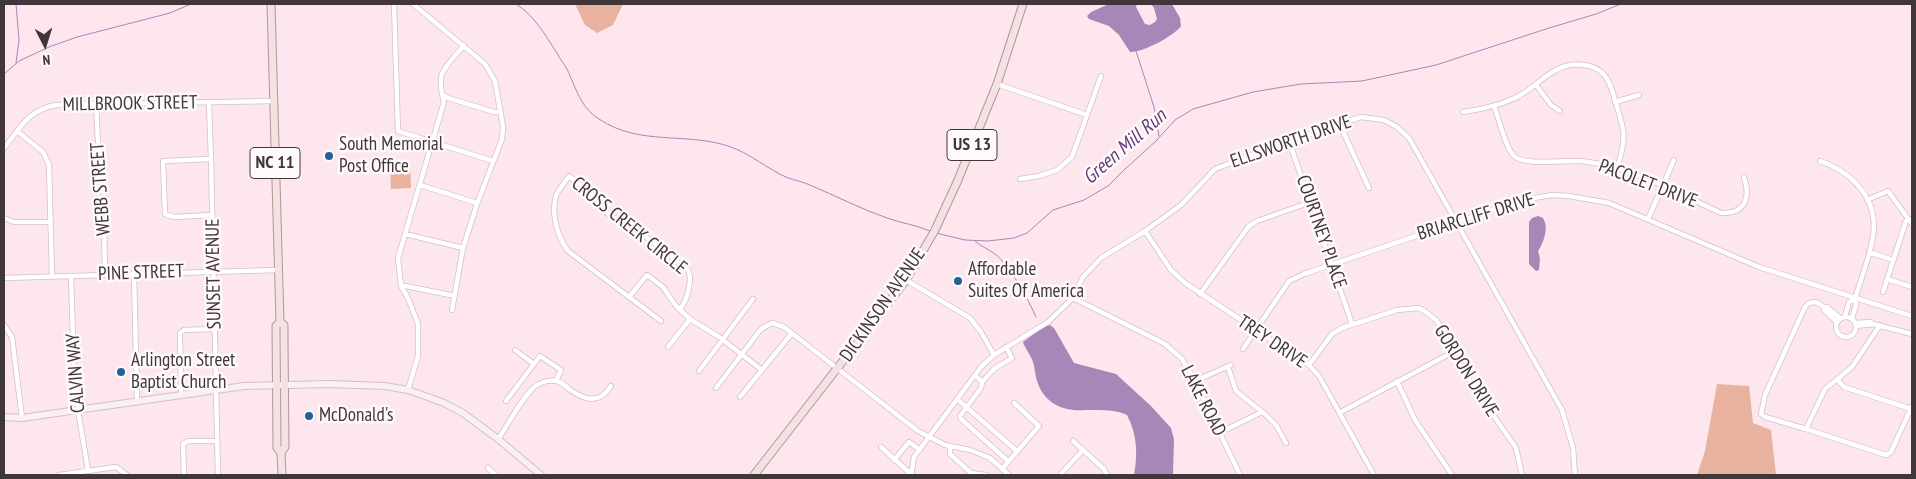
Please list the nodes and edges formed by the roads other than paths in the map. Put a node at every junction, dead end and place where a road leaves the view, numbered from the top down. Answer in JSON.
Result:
{"nodes":[{"id":1,"x":271,"y":4,"type":"edge"},
{"id":2,"x":394,"y":4,"type":"edge"},
{"id":3,"x":413,"y":4,"type":"edge"},
{"id":4,"x":1023,"y":4,"type":"edge"},
{"id":5,"x":464,"y":45,"type":"junction"},
{"id":6,"x":1101,"y":76,"type":"dead end"},
{"id":7,"x":997,"y":84,"type":"junction"},
{"id":8,"x":1536,"y":85,"type":"junction"},
{"id":9,"x":442,"y":94,"type":"junction"},
{"id":10,"x":1639,"y":95,"type":"dead end"},
{"id":11,"x":209,"y":102,"type":"junction"},
{"id":12,"x":274,"y":102,"type":"junction"},
{"id":13,"x":1616,"y":102,"type":"junction"},
{"id":14,"x":96,"y":104,"type":"junction"},
{"id":15,"x":1494,"y":106,"type":"junction"},
{"id":16,"x":1560,"y":111,"type":"dead end"},
{"id":17,"x":501,"y":112,"type":"junction"},
{"id":18,"x":1463,"y":112,"type":"dead end"},
{"id":19,"x":1087,"y":115,"type":"junction"},
{"id":20,"x":1339,"y":124,"type":"junction"},
{"id":21,"x":18,"y":131,"type":"junction"},
{"id":22,"x":1289,"y":141,"type":"junction"},
{"id":23,"x":433,"y":142,"type":"junction"},
{"id":24,"x":4,"y":148,"type":"edge"},
{"id":25,"x":212,"y":159,"type":"junction"},
{"id":26,"x":493,"y":160,"type":"junction"},
{"id":27,"x":1674,"y":160,"type":"dead end"},
{"id":28,"x":1820,"y":161,"type":"dead end"},
{"id":29,"x":1617,"y":168,"type":"junction"},
{"id":30,"x":1744,"y":177,"type":"dead end"},
{"id":31,"x":1020,"y":179,"type":"dead end"},
{"id":32,"x":420,"y":186,"type":"junction"},
{"id":33,"x":1663,"y":186,"type":"junction"},
{"id":34,"x":1369,"y":188,"type":"dead end"},
{"id":35,"x":1867,"y":200,"type":"junction"},
{"id":36,"x":1311,"y":202,"type":"junction"},
{"id":37,"x":478,"y":203,"type":"junction"},
{"id":38,"x":212,"y":215,"type":"junction"},
{"id":39,"x":4,"y":218,"type":"edge"},
{"id":40,"x":1648,"y":219,"type":"junction"},
{"id":41,"x":1909,"y":219,"type":"junction"},
{"id":42,"x":1456,"y":221,"type":"junction"},
{"id":43,"x":50,"y":222,"type":"junction"},
{"id":44,"x":1912,"y":224,"type":"edge"},
{"id":45,"x":1145,"y":231,"type":"junction"},
{"id":46,"x":405,"y":234,"type":"junction"},
{"id":47,"x":463,"y":248,"type":"junction"},
{"id":48,"x":1869,"y":252,"type":"junction"},
{"id":49,"x":1893,"y":260,"type":"junction"},
{"id":50,"x":1331,"y":264,"type":"junction"},
{"id":51,"x":278,"y":270,"type":"junction"},
{"id":52,"x":214,"y":271,"type":"junction"},
{"id":53,"x":105,"y":274,"type":"junction"},
{"id":54,"x":134,"y":274,"type":"junction"},
{"id":55,"x":52,"y":276,"type":"junction"},
{"id":56,"x":71,"y":276,"type":"junction"},
{"id":57,"x":4,"y":278,"type":"edge"},
{"id":58,"x":1887,"y":279,"type":"junction"},
{"id":59,"x":906,"y":280,"type":"junction"},
{"id":60,"x":401,"y":286,"type":"junction"},
{"id":61,"x":1912,"y":287,"type":"edge"},
{"id":62,"x":1883,"y":292,"type":"dead end"},
{"id":63,"x":1200,"y":294,"type":"junction"},
{"id":64,"x":455,"y":296,"type":"junction"},
{"id":65,"x":629,"y":297,"type":"junction"},
{"id":66,"x":1073,"y":298,"type":"junction"},
{"id":67,"x":1855,"y":299,"type":"junction"},
{"id":68,"x":753,"y":300,"type":"dead end"},
{"id":69,"x":680,"y":309,"type":"junction"},
{"id":70,"x":452,"y":310,"type":"dead end"},
{"id":71,"x":1912,"y":316,"type":"edge"},
{"id":72,"x":1852,"y":318,"type":"junction"},
{"id":73,"x":690,"y":319,"type":"junction"},
{"id":74,"x":1841,"y":319,"type":"junction"},
{"id":75,"x":661,"y":321,"type":"dead end"},
{"id":76,"x":280,"y":322,"type":"junction"},
{"id":77,"x":1352,"y":324,"type":"junction"},
{"id":78,"x":1856,"y":325,"type":"junction"},
{"id":79,"x":4,"y":326,"type":"edge"},
{"id":80,"x":1880,"y":326,"type":"junction"},
{"id":81,"x":215,"y":329,"type":"junction"},
{"id":82,"x":1255,"y":331,"type":"junction"},
{"id":83,"x":792,"y":333,"type":"junction"},
{"id":84,"x":1912,"y":334,"type":"edge"},
{"id":85,"x":724,"y":340,"type":"junction"},
{"id":86,"x":668,"y":347,"type":"dead end"},
{"id":87,"x":1006,"y":347,"type":"junction"},
{"id":88,"x":1243,"y":349,"type":"dead end"},
{"id":89,"x":515,"y":350,"type":"dead end"},
{"id":90,"x":1453,"y":352,"type":"junction"},
{"id":91,"x":742,"y":354,"type":"junction"},
{"id":92,"x":994,"y":355,"type":"junction"},
{"id":93,"x":534,"y":364,"type":"junction"},
{"id":94,"x":1309,"y":365,"type":"junction"},
{"id":95,"x":838,"y":368,"type":"junction"},
{"id":96,"x":762,"y":370,"type":"junction"},
{"id":97,"x":699,"y":371,"type":"dead end"},
{"id":98,"x":975,"y":375,"type":"junction"},
{"id":99,"x":1837,"y":379,"type":"junction"},
{"id":100,"x":556,"y":381,"type":"junction"},
{"id":101,"x":1195,"y":381,"type":"junction"},
{"id":102,"x":1396,"y":381,"type":"junction"},
{"id":103,"x":982,"y":382,"type":"junction"},
{"id":104,"x":519,"y":384,"type":"junction"},
{"id":105,"x":277,"y":385,"type":"junction"},
{"id":106,"x":285,"y":385,"type":"junction"},
{"id":107,"x":611,"y":386,"type":"dead end"},
{"id":108,"x":716,"y":388,"type":"dead end"},
{"id":109,"x":216,"y":390,"type":"junction"},
{"id":110,"x":408,"y":390,"type":"junction"},
{"id":111,"x":529,"y":391,"type":"junction"},
{"id":112,"x":181,"y":395,"type":"junction"},
{"id":113,"x":740,"y":397,"type":"dead end"},
{"id":114,"x":957,"y":399,"type":"junction"},
{"id":115,"x":506,"y":401,"type":"dead end"},
{"id":116,"x":137,"y":402,"type":"junction"},
{"id":117,"x":1014,"y":403,"type":"dead end"},
{"id":118,"x":966,"y":407,"type":"junction"},
{"id":119,"x":1911,"y":407,"type":"edge"},
{"id":120,"x":78,"y":410,"type":"junction"},
{"id":121,"x":1262,"y":412,"type":"junction"},
{"id":122,"x":1340,"y":412,"type":"junction"},
{"id":123,"x":4,"y":418,"type":"edge"},
{"id":124,"x":22,"y":418,"type":"junction"},
{"id":125,"x":1806,"y":429,"type":"junction"},
{"id":126,"x":1219,"y":433,"type":"junction"},
{"id":127,"x":929,"y":437,"type":"junction"},
{"id":128,"x":498,"y":439,"type":"junction"},
{"id":129,"x":217,"y":441,"type":"junction"},
{"id":130,"x":1074,"y":441,"type":"dead end"},
{"id":131,"x":1286,"y":443,"type":"dead end"},
{"id":132,"x":950,"y":446,"type":"junction"},
{"id":133,"x":881,"y":448,"type":"dead end"},
{"id":134,"x":920,"y":450,"type":"junction"},
{"id":135,"x":1083,"y":450,"type":"junction"},
{"id":136,"x":1017,"y":451,"type":"junction"},
{"id":137,"x":281,"y":453,"type":"junction"},
{"id":138,"x":894,"y":460,"type":"junction"},
{"id":139,"x":1008,"y":461,"type":"junction"},
{"id":140,"x":488,"y":468,"type":"dead end"},
{"id":141,"x":1002,"y":469,"type":"junction"},
{"id":142,"x":88,"y":470,"type":"junction"},
{"id":143,"x":59,"y":475,"type":"edge"},
{"id":144,"x":127,"y":475,"type":"edge"},
{"id":145,"x":184,"y":475,"type":"edge"},
{"id":146,"x":218,"y":475,"type":"edge"},
{"id":147,"x":282,"y":475,"type":"edge"},
{"id":148,"x":496,"y":475,"type":"edge"},
{"id":149,"x":541,"y":475,"type":"edge"},
{"id":150,"x":754,"y":475,"type":"edge"},
{"id":151,"x":911,"y":475,"type":"edge"},
{"id":152,"x":986,"y":475,"type":"edge"},
{"id":153,"x":1009,"y":475,"type":"edge"},
{"id":154,"x":1060,"y":475,"type":"edge"},
{"id":155,"x":1106,"y":475,"type":"edge"},
{"id":156,"x":1240,"y":475,"type":"edge"},
{"id":157,"x":1374,"y":475,"type":"edge"},
{"id":158,"x":1452,"y":475,"type":"edge"},
{"id":159,"x":1522,"y":475,"type":"edge"},
{"id":160,"x":1575,"y":475,"type":"edge"}],
"edges":[{"from":1,"to":12,"type":"main road","number":"NC 11"},
{"from":2,"to":23,"type":"street"},
{"from":3,"to":5,"type":"street"},
{"from":4,"to":7,"type":"main road","name":"DICKINSON AVENUE","number":"US 13"},
{"from":5,"to":9,"type":"street"},
{"from":5,"to":17,"type":"street"},
{"from":6,"to":19,"type":"street"},
{"from":7,"to":19,"type":"street"},
{"from":7,"to":59,"type":"main road","name":"DICKINSON AVENUE","number":"US 13"},
{"from":8,"to":13,"type":"street"},
{"from":8,"to":15,"type":"street"},
{"from":8,"to":16,"type":"street"},
{"from":9,"to":17,"type":"street"},
{"from":9,"to":23,"type":"street"},
{"from":10,"to":13,"type":"street"},
{"from":11,"to":12,"type":"street","name":"MILLBROOK STREET"},
{"from":11,"to":14,"type":"street","name":"MILLBROOK STREET"},
{"from":11,"to":25,"type":"street","name":"SUNSET AVENUE"},
{"from":12,"to":51,"type":"main road","number":"NC 11"},
{"from":13,"to":29,"type":"street"},
{"from":14,"to":21,"type":"street","name":"MILLBROOK STREET"},
{"from":14,"to":53,"type":"street","name":"WEBB STREET"},
{"from":15,"to":18,"type":"street"},
{"from":15,"to":29,"type":"street","name":"PACOLET DRIVE"},
{"from":17,"to":26,"type":"street"},
{"from":19,"to":31,"type":"street"},
{"from":20,"to":22,"type":"street","name":"ELLSWORTH DRIVE"},
{"from":20,"to":34,"type":"street"},
{"from":20,"to":42,"type":"street","name":"ELLSWORTH DRIVE"},
{"from":21,"to":24,"type":"street","name":"MILLBROOK STREET"},
{"from":21,"to":43,"type":"street"},
{"from":22,"to":36,"type":"street","name":"COURTNEY PLACE"},
{"from":22,"to":45,"type":"street","name":"ELLSWORTH DRIVE"},
{"from":23,"to":26,"type":"street"},
{"from":23,"to":32,"type":"street"},
{"from":25,"to":38,"type":"street","name":"SUNSET AVENUE"},
{"from":25,"to":38,"type":"street"},
{"from":26,"to":37,"type":"street"},
{"from":27,"to":33,"type":"street"},
{"from":28,"to":35,"type":"street"},
{"from":29,"to":33,"type":"street","name":"PACOLET DRIVE"},
{"from":30,"to":33,"type":"street","name":"PACOLET DRIVE"},
{"from":32,"to":37,"type":"street"},
{"from":32,"to":46,"type":"street"},
{"from":33,"to":40,"type":"street"},
{"from":35,"to":41,"type":"street"},
{"from":35,"to":48,"type":"street"},
{"from":36,"to":50,"type":"street","name":"COURTNEY PLACE"},
{"from":36,"to":63,"type":"street"},
{"from":37,"to":47,"type":"street"},
{"from":38,"to":52,"type":"street","name":"SUNSET AVENUE"},
{"from":39,"to":43,"type":"street"},
{"from":40,"to":42,"type":"street","name":"BRIARCLIFF DRIVE"},
{"from":40,"to":67,"type":"street","name":"BRIARCLIFF DRIVE"},
{"from":41,"to":44,"type":"street"},
{"from":41,"to":49,"type":"street"},
{"from":42,"to":50,"type":"street","name":"BRIARCLIFF DRIVE"},
{"from":42,"to":160,"type":"street","name":"ELLSWORTH DRIVE"},
{"from":43,"to":55,"type":"street"},
{"from":45,"to":63,"type":"street","name":"TREY DRIVE"},
{"from":45,"to":66,"type":"street","name":"ELLSWORTH DRIVE"},
{"from":46,"to":47,"type":"street"},
{"from":46,"to":60,"type":"street"},
{"from":47,"to":64,"type":"street"},
{"from":48,"to":49,"type":"street"},
{"from":48,"to":67,"type":"street"},
{"from":49,"to":58,"type":"street"},
{"from":50,"to":77,"type":"street","name":"COURTNEY PLACE"},
{"from":50,"to":82,"type":"street","name":"BRIARCLIFF DRIVE"},
{"from":51,"to":52,"type":"street","name":"PINE STREET"},
{"from":51,"to":76,"type":"main road","number":"NC 11"},
{"from":52,"to":54,"type":"street","name":"PINE STREET"},
{"from":52,"to":81,"type":"street","name":"SUNSET AVENUE"},
{"from":53,"to":54,"type":"street","name":"PINE STREET"},
{"from":53,"to":56,"type":"street","name":"PINE STREET"},
{"from":54,"to":116,"type":"street"},
{"from":55,"to":56,"type":"street","name":"PINE STREET"},
{"from":55,"to":57,"type":"street","name":"PINE STREET"},
{"from":56,"to":120,"type":"street","name":"CALVIN WAY"},
{"from":58,"to":61,"type":"street"},
{"from":58,"to":62,"type":"street"},
{"from":59,"to":92,"type":"street"},
{"from":59,"to":95,"type":"main road","name":"DICKINSON AVENUE","number":"US 13"},
{"from":60,"to":64,"type":"street"},
{"from":60,"to":110,"type":"street"},
{"from":63,"to":82,"type":"street","name":"TREY DRIVE"},
{"from":64,"to":70,"type":"street"},
{"from":65,"to":69,"type":"street","name":"CROSS CREEK CIRCLE"},
{"from":65,"to":69,"type":"street","name":"CROSS CREEK CIRCLE"},
{"from":65,"to":75,"type":"street","name":"CROSS CREEK CIRCLE"},
{"from":66,"to":87,"type":"street","name":"ELLSWORTH DRIVE"},
{"from":66,"to":101,"type":"street","name":"LAKE ROAD"},
{"from":67,"to":71,"type":"street","name":"BRIARCLIFF DRIVE"},
{"from":67,"to":72,"type":"street"},
{"from":67,"to":74,"type":"street"},
{"from":68,"to":85,"type":"street"},
{"from":69,"to":73,"type":"street","name":"CROSS CREEK CIRCLE"},
{"from":72,"to":74,"type":"street"},
{"from":72,"to":78,"type":"street"},
{"from":73,"to":85,"type":"street","name":"CROSS CREEK CIRCLE"},
{"from":73,"to":86,"type":"street"},
{"from":74,"to":78,"type":"street"},
{"from":74,"to":125,"type":"street"},
{"from":76,"to":105,"type":"main road","number":"NC 11"},
{"from":76,"to":106,"type":"main road","number":"NC 11"},
{"from":77,"to":90,"type":"street","name":"GORDON DRIVE"},
{"from":77,"to":94,"type":"street","name":"GORDON DRIVE"},
{"from":78,"to":80,"type":"street"},
{"from":79,"to":124,"type":"street"},
{"from":80,"to":84,"type":"street"},
{"from":80,"to":99,"type":"street"},
{"from":81,"to":109,"type":"street","name":"SUNSET AVENUE"},
{"from":81,"to":112,"type":"street"},
{"from":82,"to":88,"type":"street","name":"BRIARCLIFF DRIVE"},
{"from":82,"to":94,"type":"street","name":"TREY DRIVE"},
{"from":83,"to":91,"type":"street"},
{"from":83,"to":95,"type":"street"},
{"from":83,"to":96,"type":"street"},
{"from":85,"to":91,"type":"street","name":"CROSS CREEK CIRCLE"},
{"from":85,"to":97,"type":"street"},
{"from":87,"to":92,"type":"street","name":"ELLSWORTH DRIVE"},
{"from":87,"to":103,"type":"street"},
{"from":89,"to":93,"type":"street"},
{"from":90,"to":102,"type":"street"},
{"from":90,"to":159,"type":"street","name":"GORDON DRIVE"},
{"from":91,"to":96,"type":"street","name":"CROSS CREEK CIRCLE"},
{"from":91,"to":108,"type":"street"},
{"from":92,"to":98,"type":"street","name":"ELLSWORTH DRIVE"},
{"from":93,"to":100,"type":"street"},
{"from":93,"to":104,"type":"street"},
{"from":94,"to":122,"type":"street","name":"TREY DRIVE"},
{"from":95,"to":127,"type":"street"},
{"from":95,"to":150,"type":"main road","name":"DICKINSON AVENUE","number":"US 13"},
{"from":96,"to":113,"type":"street"},
{"from":98,"to":103,"type":"street"},
{"from":98,"to":114,"type":"street","name":"ELLSWORTH DRIVE"},
{"from":99,"to":119,"type":"street"},
{"from":99,"to":125,"type":"street"},
{"from":100,"to":107,"type":"street"},
{"from":100,"to":111,"type":"street"},
{"from":101,"to":121,"type":"street"},
{"from":101,"to":126,"type":"street","name":"LAKE ROAD"},
{"from":102,"to":122,"type":"street"},
{"from":102,"to":158,"type":"street"},
{"from":103,"to":118,"type":"street"},
{"from":104,"to":111,"type":"street"},
{"from":104,"to":115,"type":"street"},
{"from":105,"to":106,"type":"main road"},
{"from":105,"to":109,"type":"main road"},
{"from":105,"to":137,"type":"main road","number":"NC 11"},
{"from":106,"to":110,"type":"main road"},
{"from":106,"to":137,"type":"main road","number":"NC 11"},
{"from":109,"to":112,"type":"main road"},
{"from":109,"to":129,"type":"street","name":"SUNSET AVENUE"},
{"from":110,"to":128,"type":"main road"},
{"from":111,"to":128,"type":"street"},
{"from":112,"to":116,"type":"main road"},
{"from":114,"to":118,"type":"street"},
{"from":114,"to":127,"type":"street","name":"ELLSWORTH DRIVE"},
{"from":116,"to":120,"type":"main road"},
{"from":117,"to":136,"type":"street"},
{"from":118,"to":136,"type":"street"},
{"from":118,"to":139,"type":"street"},
{"from":119,"to":125,"type":"street"},
{"from":120,"to":124,"type":"main road"},
{"from":120,"to":142,"type":"street","name":"CALVIN WAY"},
{"from":121,"to":126,"type":"street"},
{"from":121,"to":131,"type":"street"},
{"from":122,"to":157,"type":"street","name":"TREY DRIVE"},
{"from":123,"to":124,"type":"main road"},
{"from":126,"to":156,"type":"street","name":"LAKE ROAD"},
{"from":127,"to":132,"type":"street"},
{"from":127,"to":134,"type":"street","name":"ELLSWORTH DRIVE"},
{"from":128,"to":149,"type":"main road"},
{"from":129,"to":145,"type":"street"},
{"from":129,"to":146,"type":"street","name":"SUNSET AVENUE"},
{"from":130,"to":135,"type":"street"},
{"from":132,"to":141,"type":"street"},
{"from":132,"to":152,"type":"street"},
{"from":133,"to":138,"type":"street"},
{"from":134,"to":138,"type":"street"},
{"from":134,"to":151,"type":"street","name":"ELLSWORTH DRIVE"},
{"from":135,"to":154,"type":"street"},
{"from":135,"to":155,"type":"street"},
{"from":136,"to":139,"type":"street"},
{"from":137,"to":147,"type":"main road","number":"NC 11"},
{"from":138,"to":151,"type":"street"},
{"from":139,"to":141,"type":"street"},
{"from":140,"to":148,"type":"street"},
{"from":141,"to":153,"type":"street"},
{"from":142,"to":143,"type":"street"},
{"from":142,"to":144,"type":"street"}]}
